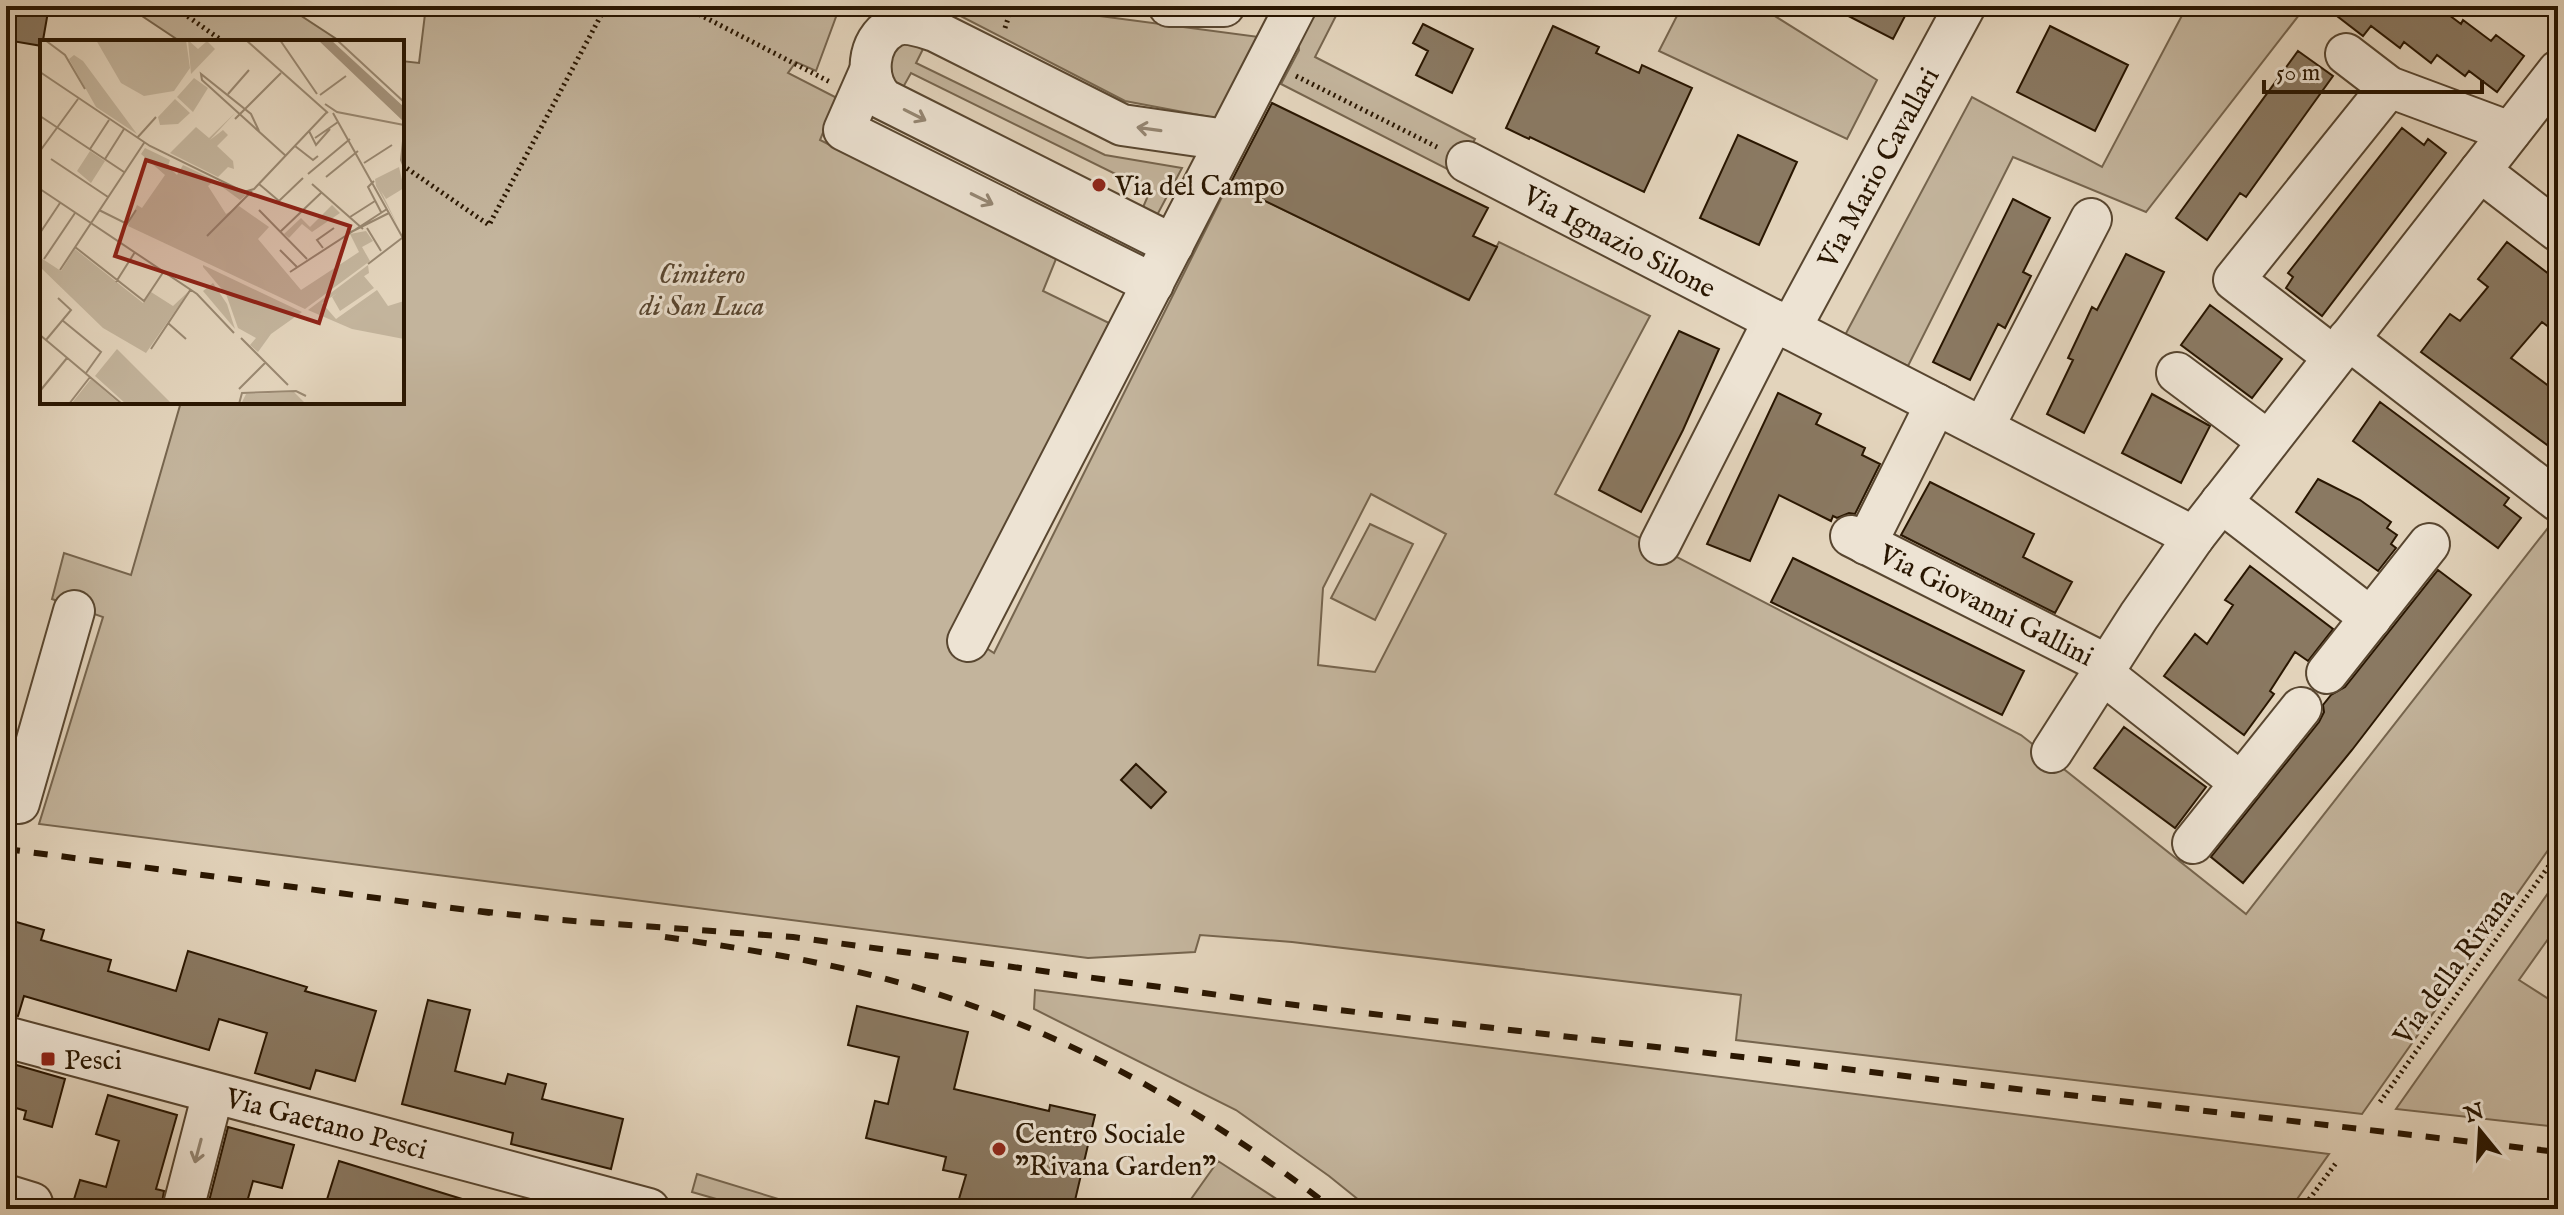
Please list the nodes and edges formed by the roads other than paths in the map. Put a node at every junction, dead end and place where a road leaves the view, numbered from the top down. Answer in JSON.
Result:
{"nodes":[{"id":1,"x":1169,"y":6,"type":"edge"},
{"id":2,"x":1224,"y":6,"type":"edge"},
{"id":3,"x":1296,"y":6,"type":"edge"},
{"id":4,"x":1965,"y":6,"type":"edge"},
{"id":5,"x":2346,"y":54,"type":"dead end"},
{"id":6,"x":2558,"y":71,"type":"edge"},
{"id":7,"x":865,"y":84,"type":"junction"},
{"id":8,"x":2389,"y":87,"type":"junction"},
{"id":9,"x":2532,"y":111,"type":"edge"},
{"id":10,"x":1226,"y":140,"type":"junction"},
{"id":11,"x":1467,"y":162,"type":"road end"},
{"id":12,"x":2480,"y":171,"type":"junction"},
{"id":13,"x":2091,"y":219,"type":"dead end"},
{"id":14,"x":2558,"y":231,"type":"edge"},
{"id":15,"x":1173,"y":245,"type":"junction"},
{"id":16,"x":1153,"y":284,"type":"junction"},
{"id":17,"x":1782,"y":324,"type":"junction"},
{"id":18,"x":2341,"y":348,"type":"junction"},
{"id":19,"x":2177,"y":373,"type":"dead end"},
{"id":20,"x":1936,"y":404,"type":"junction"},
{"id":21,"x":1983,"y":428,"type":"junction"},
{"id":22,"x":2268,"y":441,"type":"junction"},
{"id":23,"x":2558,"y":501,"type":"edge"},
{"id":24,"x":2221,"y":502,"type":"junction"},
{"id":25,"x":2194,"y":537,"type":"junction"},
{"id":26,"x":1660,"y":544,"type":"dead end"},
{"id":27,"x":2429,"y":544,"type":"dead end"},
{"id":28,"x":74,"y":611,"type":"dead end"},
{"id":29,"x":2371,"y":618,"type":"junction"},
{"id":30,"x":968,"y":641,"type":"dead end"},
{"id":31,"x":2105,"y":669,"type":"junction"},
{"id":32,"x":2327,"y":673,"type":"dead end"},
{"id":33,"x":2301,"y":708,"type":"dead end"},
{"id":34,"x":2052,"y":752,"type":"dead end"},
{"id":35,"x":2241,"y":783,"type":"junction"},
{"id":36,"x":6,"y":801,"type":"edge"},
{"id":37,"x":2193,"y":843,"type":"dead end"},
{"id":38,"x":6,"y":1037,"type":"edge"},
{"id":39,"x":213,"y":1093,"type":"junction"},
{"id":40,"x":607,"y":1204,"type":"edge"},
{"id":41,"x":183,"y":1209,"type":"edge"},
{"id":42,"x":649,"y":1209,"type":"edge"}],
"edges":[{"from":1,"to":2,"type":"street"},
{"from":3,"to":10,"type":"street"},
{"from":4,"to":17,"type":"street","name":"Via Mario Cavallari"},
{"from":5,"to":8,"type":"street"},
{"from":6,"to":9,"type":"street"},
{"from":10,"to":7,"type":"street","one_way":true},
{"from":7,"to":15,"type":"street","one_way":true},
{"from":7,"to":16,"type":"street","one_way":true},
{"from":8,"to":9,"type":"street"},
{"from":8,"to":18,"type":"street"},
{"from":9,"to":12,"type":"street"},
{"from":10,"to":15,"type":"street"},
{"from":11,"to":17,"type":"street","name":"Via Ignazio Silone"},
{"from":12,"to":14,"type":"street"},
{"from":12,"to":18,"type":"street"},
{"from":13,"to":21,"type":"street"},
{"from":15,"to":16,"type":"street"},
{"from":16,"to":30,"type":"street"},
{"from":17,"to":20,"type":"street","name":"Via Ignazio Silone"},
{"from":17,"to":26,"type":"street"},
{"from":18,"to":22,"type":"street"},
{"from":18,"to":23,"type":"street"},
{"from":19,"to":22,"type":"street"},
{"from":20,"to":21,"type":"street","name":"Via Ignazio Silone"},
{"from":20,"to":31,"type":"street","name":"Via Giovanni Gallini"},
{"from":21,"to":25,"type":"street","name":"Via Ignazio Silone"},
{"from":22,"to":24,"type":"street"},
{"from":24,"to":25,"type":"street"},
{"from":24,"to":29,"type":"street"},
{"from":25,"to":31,"type":"street"},
{"from":27,"to":29,"type":"street"},
{"from":28,"to":36,"type":"street"},
{"from":29,"to":32,"type":"street"},
{"from":31,"to":34,"type":"street"},
{"from":31,"to":35,"type":"street","name":"Via Giovanni Gallini"},
{"from":33,"to":35,"type":"street"},
{"from":35,"to":37,"type":"street"},
{"from":38,"to":39,"type":"street","name":"Via Gaetano Pesci"},
{"from":39,"to":40,"type":"street","name":"Via Gaetano Pesci"},
{"from":39,"to":41,"type":"street","one_way":true},
{"from":40,"to":42,"type":"street","name":"Via Gaetano Pesci"}]}
